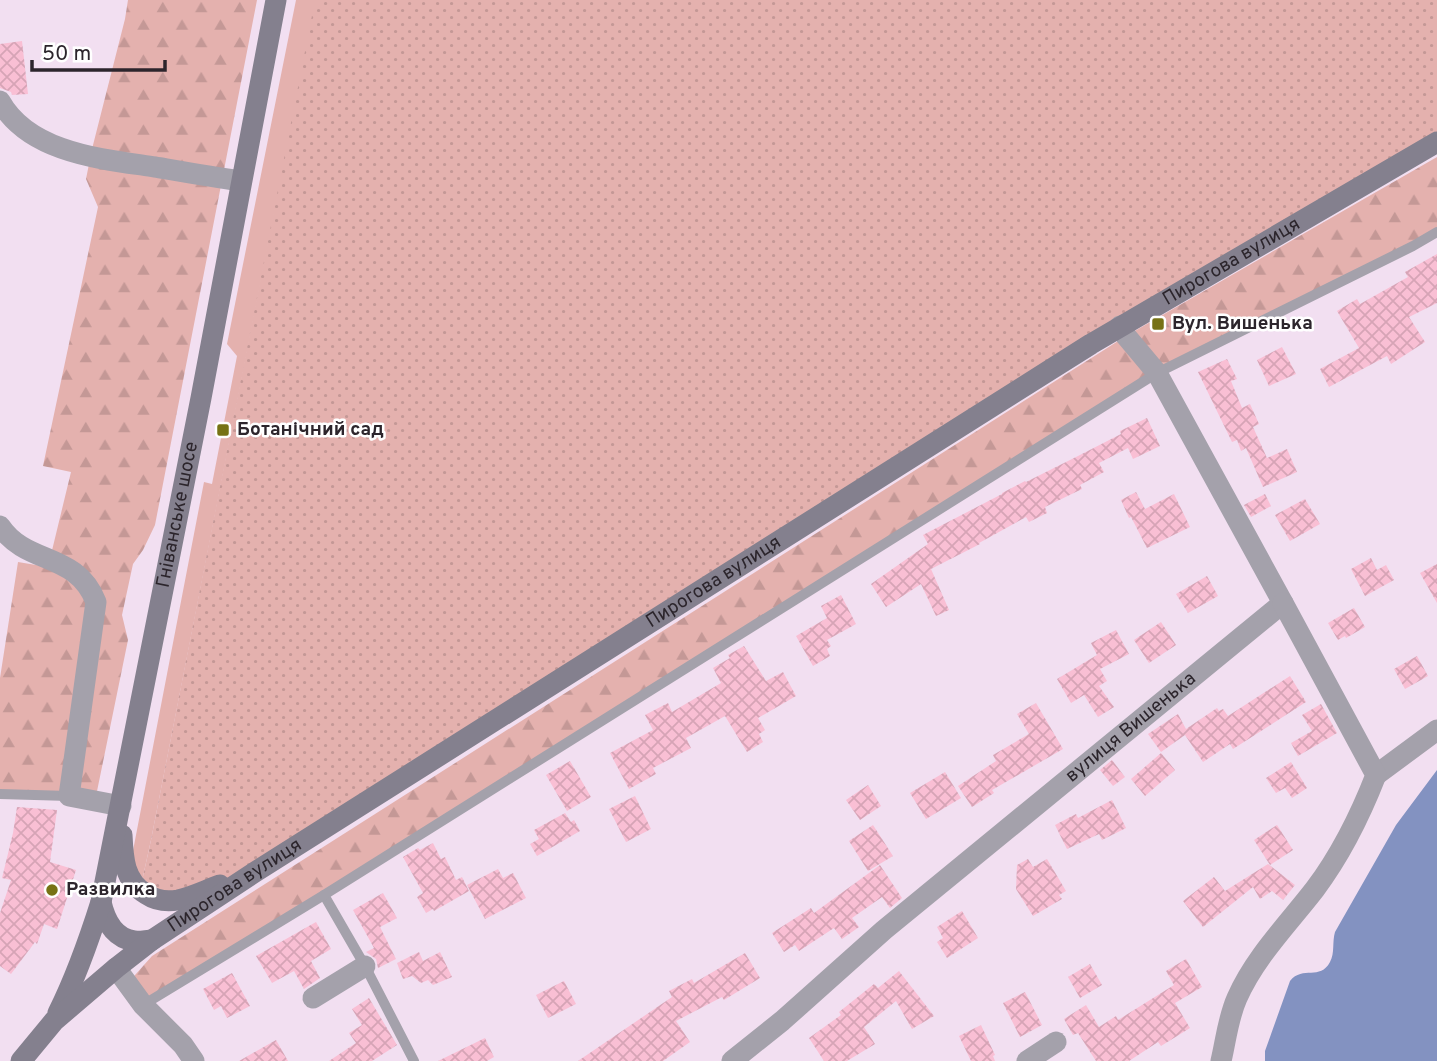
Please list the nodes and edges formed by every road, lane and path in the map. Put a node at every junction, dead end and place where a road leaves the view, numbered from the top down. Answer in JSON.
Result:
{"nodes":[{"id":1,"x":276,"y":0,"type":"edge"},
{"id":2,"x":0,"y":101,"type":"edge"},
{"id":3,"x":1437,"y":142,"type":"edge"},
{"id":4,"x":241,"y":181,"type":"junction"},
{"id":5,"x":1437,"y":232,"type":"edge"},
{"id":6,"x":1120,"y":326,"type":"junction"},
{"id":7,"x":1157,"y":373,"type":"junction"},
{"id":8,"x":0,"y":526,"type":"edge"},
{"id":9,"x":1283,"y":603,"type":"junction"},
{"id":10,"x":1437,"y":730,"type":"edge"},
{"id":11,"x":1376,"y":775,"type":"junction"},
{"id":12,"x":0,"y":794,"type":"edge"},
{"id":13,"x":69,"y":796,"type":"junction"},
{"id":14,"x":121,"y":806,"type":"junction"},
{"id":15,"x":255,"y":872,"type":"junction"},
{"id":16,"x":324,"y":895,"type":"junction"},
{"id":17,"x":101,"y":902,"type":"junction"},
{"id":18,"x":152,"y":940,"type":"junction"},
{"id":19,"x":365,"y":966,"type":"junction"},
{"id":20,"x":116,"y":968,"type":"junction"},
{"id":21,"x":313,"y":998,"type":"dead end"},
{"id":22,"x":143,"y":1006,"type":"junction"},
{"id":23,"x":54,"y":1021,"type":"junction"},
{"id":24,"x":1056,"y":1042,"type":"dead end"},
{"id":25,"x":21,"y":1061,"type":"edge"},
{"id":26,"x":194,"y":1061,"type":"edge"},
{"id":27,"x":414,"y":1061,"type":"edge"},
{"id":28,"x":732,"y":1061,"type":"edge"},
{"id":29,"x":1027,"y":1061,"type":"edge"},
{"id":30,"x":1221,"y":1061,"type":"edge"}],
"edges":[{"from":1,"to":4,"type":"main road","name":"Гніванське шосе"},
{"from":2,"to":4,"type":"street"},
{"from":3,"to":6,"type":"main road","name":"Пирогова вулиця"},
{"from":4,"to":14,"type":"main road","name":"Гніванське шосе"},
{"from":5,"to":7,"type":"lane"},
{"from":6,"to":7,"type":"street"},
{"from":6,"to":15,"type":"main road","name":"Пирогова вулиця"},
{"from":7,"to":9,"type":"street"},
{"from":7,"to":16,"type":"lane"},
{"from":8,"to":13,"type":"street"},
{"from":9,"to":11,"type":"street"},
{"from":9,"to":28,"type":"street","name":"вулиця Вишенька"},
{"from":10,"to":11,"type":"street"},
{"from":11,"to":30,"type":"street"},
{"from":12,"to":13,"type":"lane"},
{"from":13,"to":14,"type":"street"},
{"from":14,"to":15,"type":"main road"},
{"from":14,"to":17,"type":"main road","name":"Гніванське шосе"},
{"from":15,"to":18,"type":"main road","name":"Пирогова вулиця"},
{"from":16,"to":19,"type":"lane"},
{"from":16,"to":22,"type":"lane"},
{"from":17,"to":18,"type":"main road"},
{"from":17,"to":23,"type":"main road","name":"Гніванське шосе"},
{"from":18,"to":20,"type":"main road","name":"Пирогова вулиця"},
{"from":19,"to":21,"type":"street"},
{"from":19,"to":27,"type":"lane"},
{"from":20,"to":22,"type":"street"},
{"from":20,"to":23,"type":"main road","name":"Пирогова вулиця"},
{"from":22,"to":26,"type":"street"},
{"from":23,"to":25,"type":"main road","name":"Пирогова вулиця"},
{"from":24,"to":29,"type":"street"}]}
